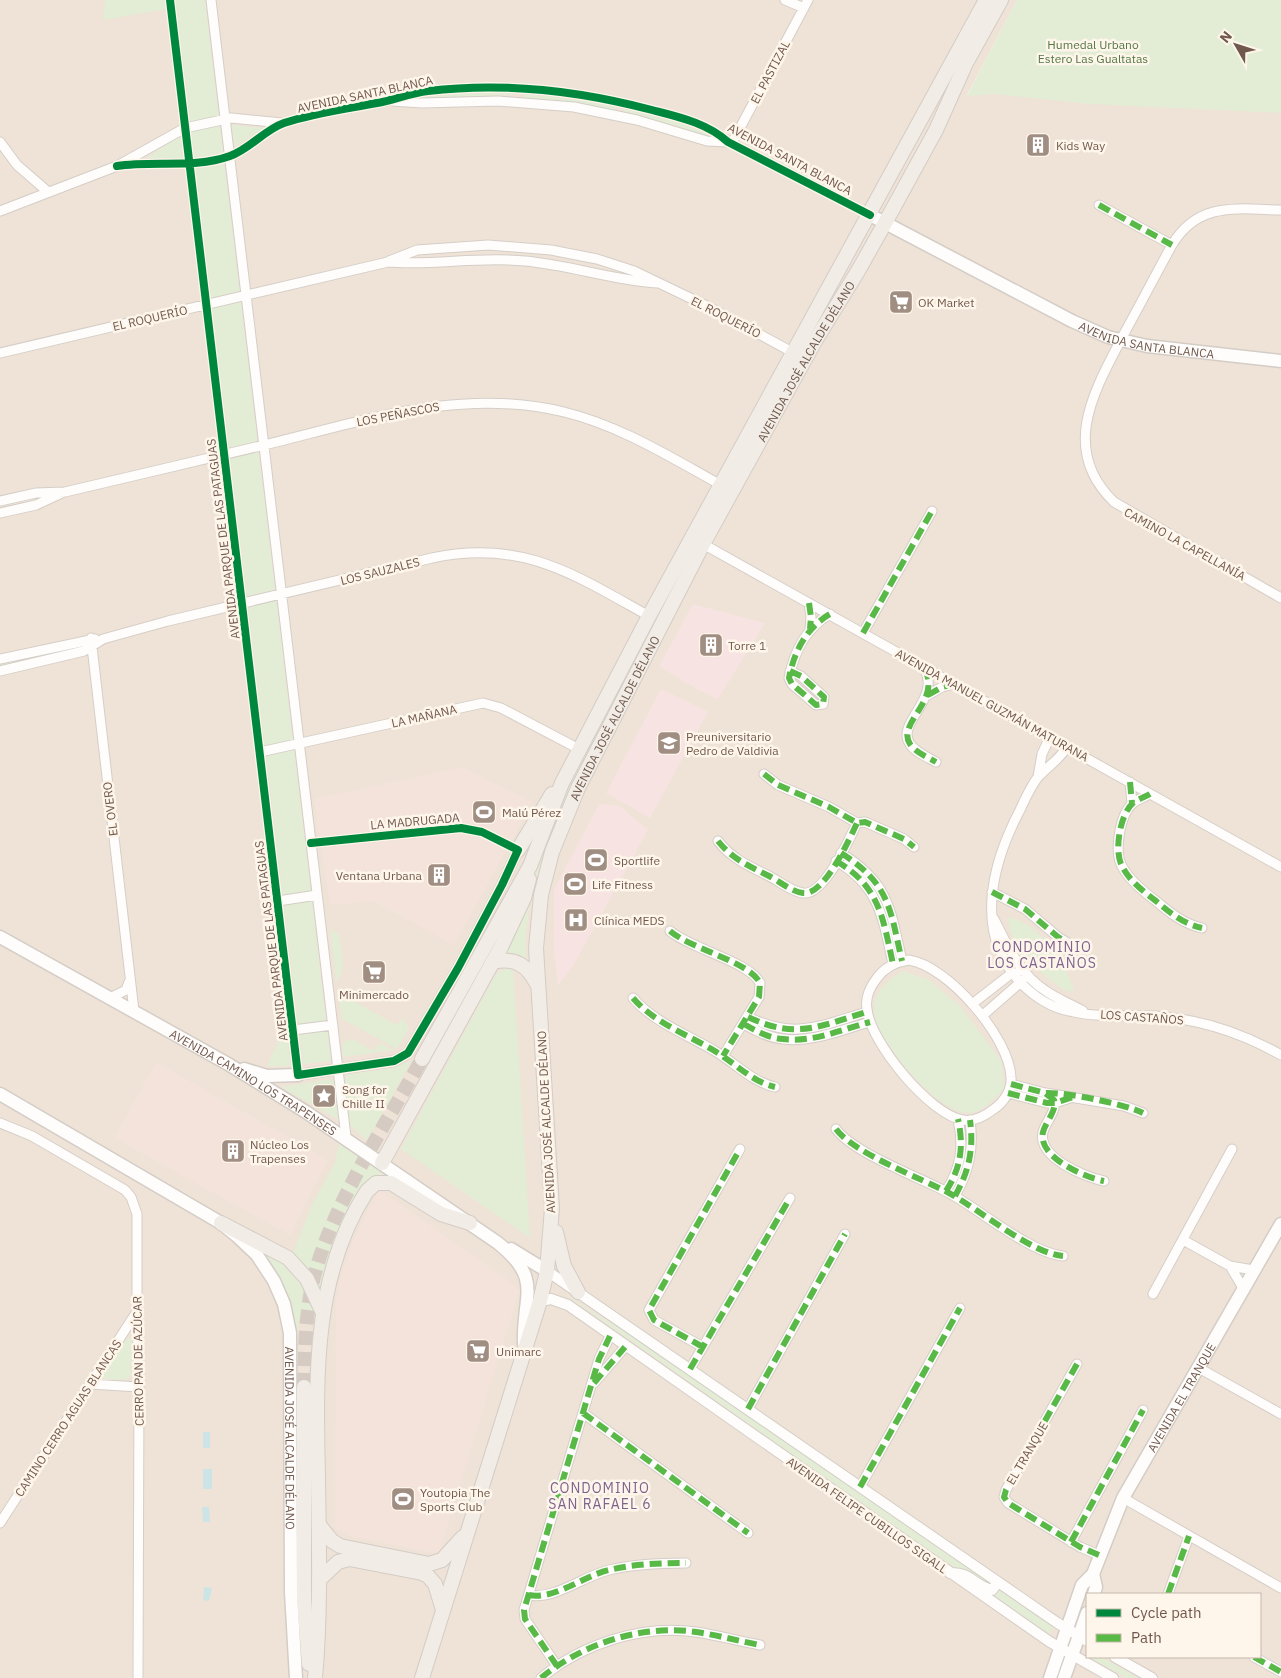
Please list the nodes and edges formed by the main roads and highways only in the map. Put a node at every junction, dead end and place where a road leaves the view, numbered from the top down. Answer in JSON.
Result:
{"nodes":[{"id":1,"x":986,"y":0,"type":"edge"},
{"id":2,"x":1001,"y":0,"type":"edge"},
{"id":3,"x":870,"y":215,"type":"junction"},
{"id":4,"x":885,"y":223,"type":"junction"},
{"id":5,"x":1281,"y":361,"type":"edge"},
{"id":6,"x":562,"y":783,"type":"junction"},
{"id":7,"x":518,"y":850,"type":"road end"},
{"id":8,"x":530,"y":866,"type":"junction"},
{"id":9,"x":1,"y":938,"type":"edge"},
{"id":10,"x":493,"y":962,"type":"junction"},
{"id":11,"x":538,"y":987,"type":"junction"},
{"id":12,"x":422,"y":1059,"type":"tunnel mouth"},
{"id":13,"x":228,"y":1064,"type":"junction"},
{"id":14,"x":298,"y":1075,"type":"road end"},
{"id":15,"x":0,"y":1094,"type":"edge"},
{"id":16,"x":382,"y":1163,"type":"junction"},
{"id":17,"x":552,"y":1208,"type":"junction"},
{"id":18,"x":222,"y":1223,"type":"junction"},
{"id":19,"x":470,"y":1223,"type":"junction"},
{"id":20,"x":1281,"y":1224,"type":"edge"},
{"id":21,"x":1277,"y":1239,"type":"edge"},
{"id":22,"x":498,"y":1242,"type":"junction"},
{"id":23,"x":547,"y":1271,"type":"junction"},
{"id":24,"x":578,"y":1292,"type":"road end"},
{"id":25,"x":322,"y":1313,"type":"junction"},
{"id":26,"x":524,"y":1347,"type":"junction"},
{"id":27,"x":304,"y":1387,"type":"tunnel mouth"},
{"id":28,"x":319,"y":1524,"type":"junction"},
{"id":29,"x":466,"y":1533,"type":"junction"},
{"id":30,"x":1093,"y":1574,"type":"junction"},
{"id":31,"x":319,"y":1580,"type":"junction"},
{"id":32,"x":1094,"y":1593,"type":"edge"},
{"id":33,"x":443,"y":1610,"type":"junction"},
{"id":34,"x":1086,"y":1620,"type":"edge"},
{"id":35,"x":1083,"y":1639,"type":"edge"},
{"id":36,"x":296,"y":1678,"type":"edge"},
{"id":37,"x":311,"y":1678,"type":"edge"},
{"id":38,"x":315,"y":1678,"type":"edge"},
{"id":39,"x":422,"y":1678,"type":"edge"},
{"id":40,"x":1050,"y":1678,"type":"edge"},
{"id":41,"x":1064,"y":1678,"type":"edge"}],
"edges":[{"from":1,"to":3,"type":"main road","name":"AVENIDA JOSÉ ALCALDE DÉLANO"},
{"from":2,"to":4,"type":"main road","name":"AVENIDA JOSÉ ALCALDE DÉLANO"},
{"from":3,"to":4,"type":"main road","name":"AVENIDA SANTA BLANCA"},
{"from":3,"to":6,"type":"main road","name":"AVENIDA JOSÉ ALCALDE DÉLANO"},
{"from":4,"to":5,"type":"main road","name":"AVENIDA SANTA BLANCA"},
{"from":4,"to":11,"type":"main road","name":"AVENIDA JOSÉ ALCALDE DÉLANO"},
{"from":6,"to":7,"type":"main road"},
{"from":6,"to":8,"type":"main road","name":"AVENIDA JOSÉ ALCALDE DÉLANO"},
{"from":8,"to":10,"type":"main road"},
{"from":8,"to":12,"type":"main road","name":"AVENIDA JOSÉ ALCALDE DÉLANO"},
{"from":9,"to":13,"type":"main road","name":"AVENIDA CAMINO LOS TRAPENSES"},
{"from":10,"to":11,"type":"main road"},
{"from":10,"to":16,"type":"main road"},
{"from":11,"to":17,"type":"main road","name":"AVENIDA JOSÉ ALCALDE DÉLANO"},
{"from":13,"to":14,"type":"main road"},
{"from":13,"to":16,"type":"main road","name":"AVENIDA CAMINO LOS TRAPENSES"},
{"from":15,"to":18,"type":"main road"},
{"from":16,"to":19,"type":"main road","name":"AVENIDA CAMINO LOS TRAPENSES"},
{"from":17,"to":23,"type":"main road","name":"AVENIDA JOSÉ ALCALDE DÉLANO"},
{"from":17,"to":24,"type":"main road"},
{"from":18,"to":25,"type":"main road"},
{"from":18,"to":36,"type":"main road","name":"AVENIDA JOSÉ ALCALDE DÉLANO"},
{"from":19,"to":22,"type":"main road","name":"AVENIDA CAMINO LOS TRAPENSES"},
{"from":19,"to":25,"type":"main road"},
{"from":20,"to":21,"type":"main road","name":"AVENIDA EL TRANQUE"},
{"from":21,"to":30,"type":"main road","name":"AVENIDA EL TRANQUE"},
{"from":22,"to":23,"type":"main road","name":"AVENIDA CAMINO LOS TRAPENSES"},
{"from":22,"to":26,"type":"main road","name":"AVENIDA CAMINO LOS TRAPENSES"},
{"from":23,"to":26,"type":"main road","name":"AVENIDA JOSÉ ALCALDE DÉLANO"},
{"from":25,"to":28,"type":"main road"},
{"from":26,"to":29,"type":"main road","name":"AVENIDA JOSÉ ALCALDE DÉLANO"},
{"from":27,"to":37,"type":"main road","name":"AVENIDA JOSÉ ALCALDE DÉLANO"},
{"from":28,"to":29,"type":"main road"},
{"from":28,"to":31,"type":"main road"},
{"from":29,"to":33,"type":"main road","name":"AVENIDA JOSÉ ALCALDE DÉLANO"},
{"from":30,"to":32,"type":"main road","name":"AVENIDA EL TRANQUE"},
{"from":30,"to":40,"type":"main road","name":"AVENIDA EL TRANQUE"},
{"from":31,"to":33,"type":"main road"},
{"from":31,"to":38,"type":"main road"},
{"from":33,"to":39,"type":"main road","name":"AVENIDA JOSÉ ALCALDE DÉLANO"},
{"from":34,"to":35,"type":"main road"},
{"from":35,"to":41,"type":"main road"}]}
